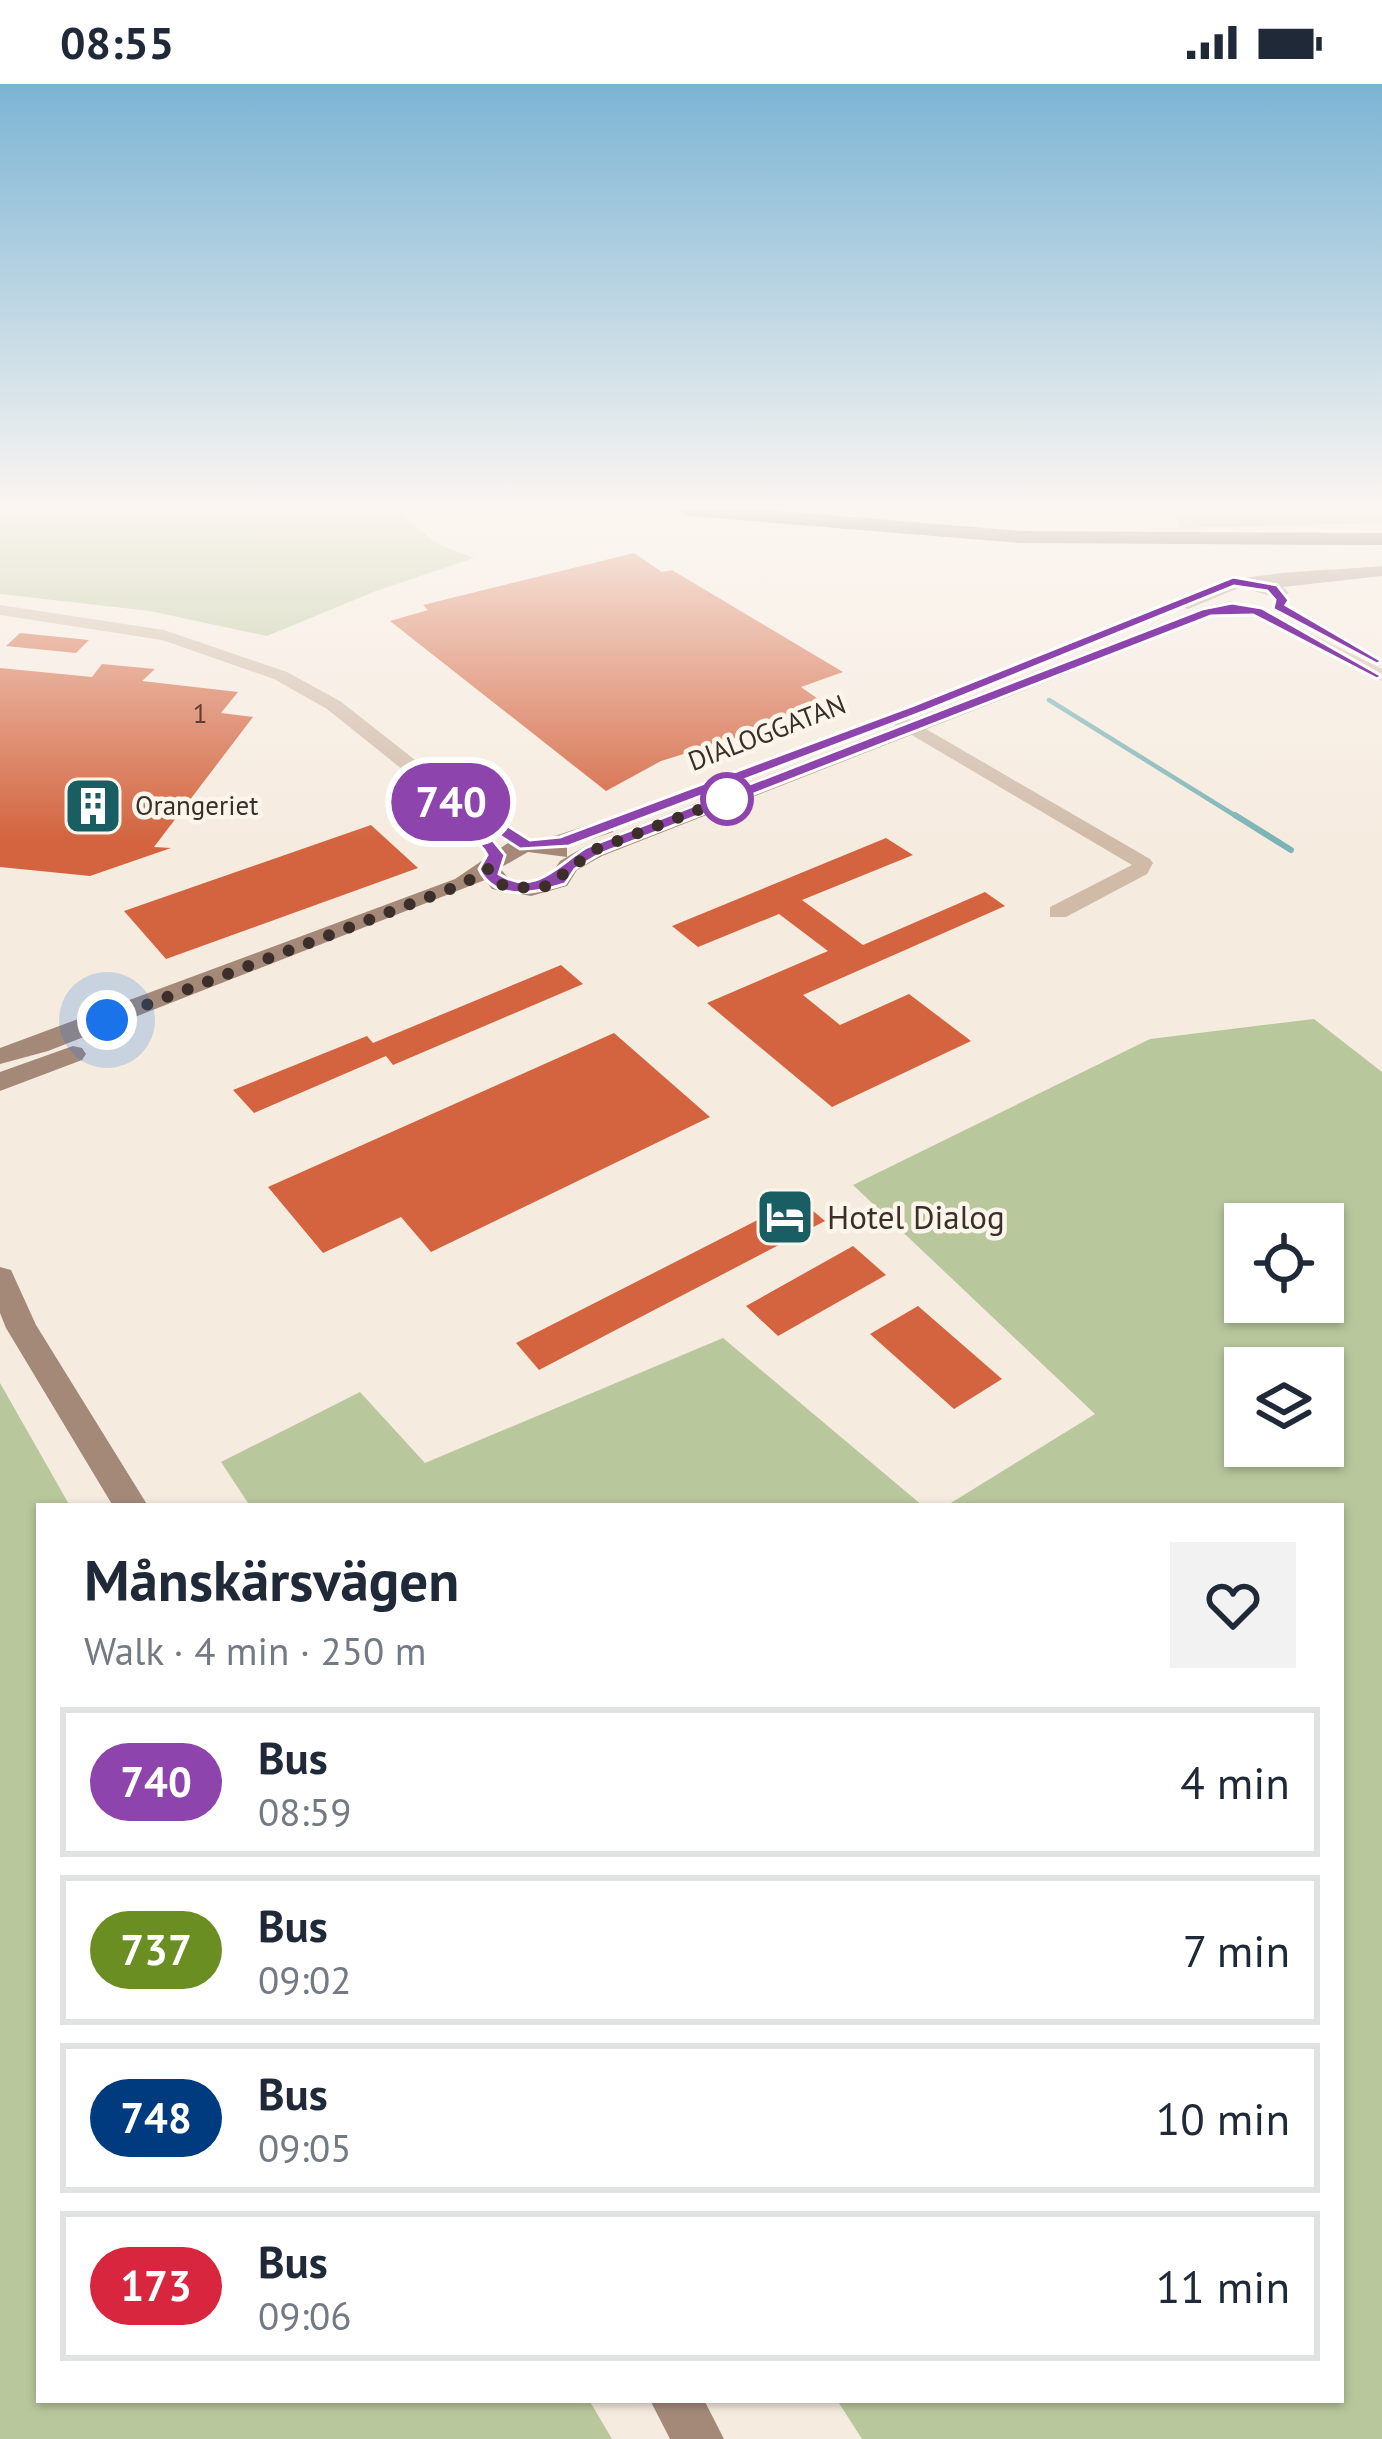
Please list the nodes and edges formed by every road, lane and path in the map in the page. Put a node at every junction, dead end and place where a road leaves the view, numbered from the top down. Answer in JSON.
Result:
{"nodes":[{"id":1,"x":69,"y":620,"type":"edge"},
{"id":2,"x":1146,"y":620,"type":"edge"},
{"id":3,"x":1186,"y":620,"type":"edge"},
{"id":4,"x":1273,"y":620,"type":"edge"},
{"id":5,"x":1313,"y":620,"type":"edge"},
{"id":6,"x":1382,"y":661,"type":"edge"},
{"id":7,"x":1382,"y":676,"type":"edge"},
{"id":8,"x":904,"y":722,"type":"junction"},
{"id":9,"x":438,"y":789,"type":"junction"},
{"id":10,"x":535,"y":846,"type":"junction"},
{"id":11,"x":492,"y":862,"type":"junction"},
{"id":12,"x":568,"y":866,"type":"junction"},
{"id":13,"x":514,"y":888,"type":"junction"},
{"id":14,"x":1058,"y":912,"type":"dead end"},
{"id":15,"x":0,"y":1056,"type":"edge"},
{"id":16,"x":0,"y":1082,"type":"edge"},
{"id":17,"x":0,"y":1278,"type":"edge"},
{"id":18,"x":11,"y":1315,"type":"edge"},
{"id":19,"x":129,"y":1503,"type":"edge"},
{"id":20,"x":677,"y":2403,"type":"edge"},
{"id":21,"x":699,"y":2439,"type":"edge"}],
"edges":[{"from":1,"to":9,"type":"street"},
{"from":2,"to":8,"type":"street","name":"DIALOGGATAN"},
{"from":3,"to":8,"type":"street","name":"DIALOGGATAN"},
{"from":4,"to":7,"type":"street"},
{"from":5,"to":6,"type":"street"},
{"from":8,"to":10,"type":"street","name":"DIALOGGATAN"},
{"from":8,"to":12,"type":"street","name":"DIALOGGATAN"},
{"from":8,"to":14,"type":"street"},
{"from":9,"to":10,"type":"street"},
{"from":9,"to":11,"type":"street"},
{"from":10,"to":11,"type":"street","name":"DIALOGGATAN"},
{"from":10,"to":12,"type":"street"},
{"from":11,"to":13,"type":"street"},
{"from":11,"to":15,"type":"street"},
{"from":12,"to":13,"type":"street","name":"DIALOGGATAN"},
{"from":13,"to":16,"type":"street"},
{"from":17,"to":18,"type":"street"},
{"from":18,"to":19,"type":"street"},
{"from":20,"to":21,"type":"street"}]}
